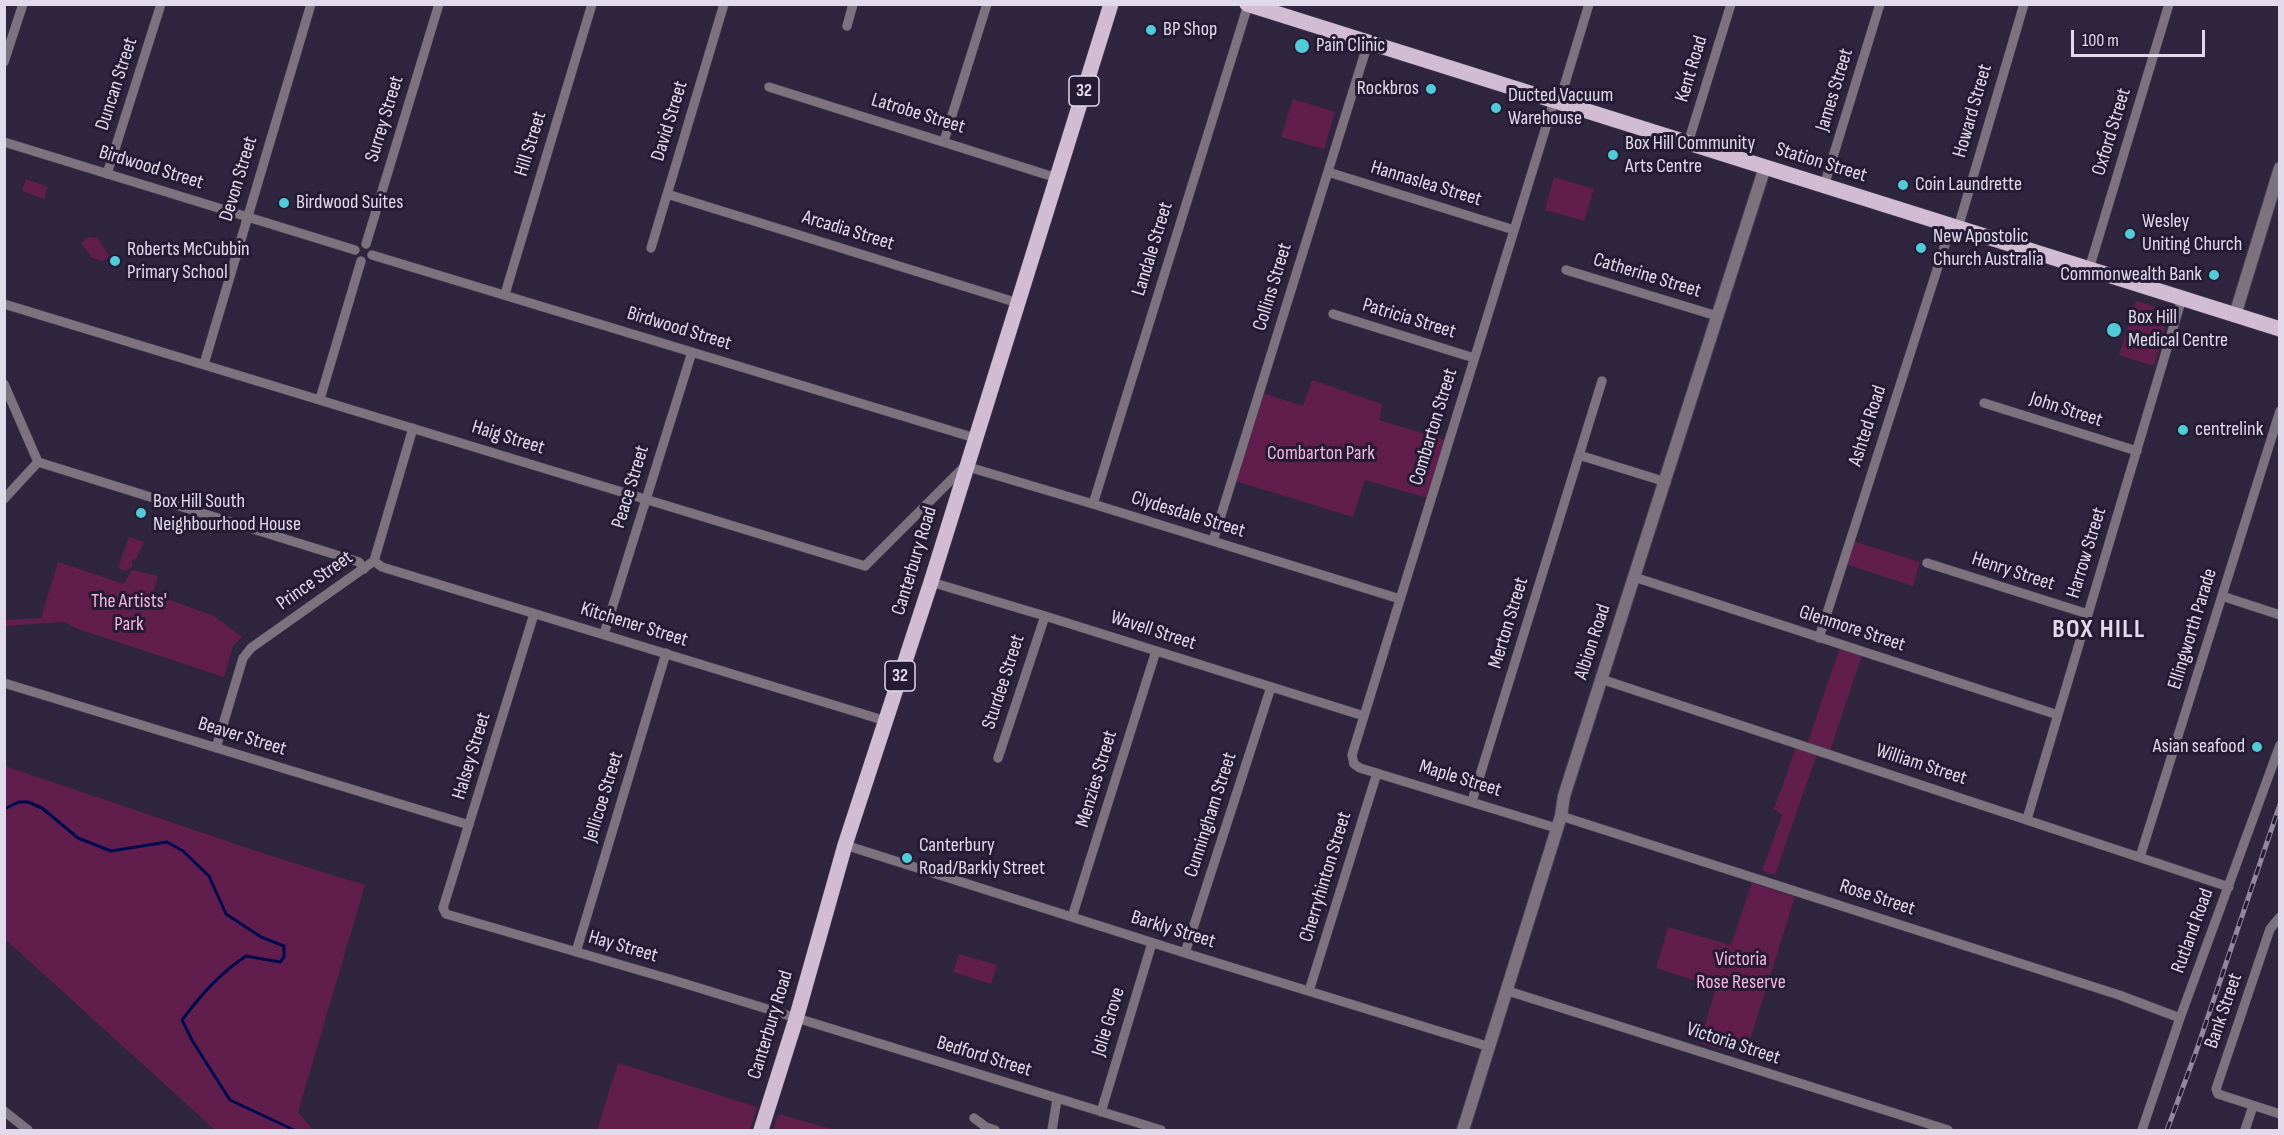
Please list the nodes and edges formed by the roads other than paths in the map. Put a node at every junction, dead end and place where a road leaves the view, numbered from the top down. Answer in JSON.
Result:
{"nodes":[{"id":1,"x":23,"y":4,"type":"edge"},
{"id":2,"x":161,"y":4,"type":"edge"},
{"id":3,"x":311,"y":4,"type":"edge"},
{"id":4,"x":439,"y":4,"type":"edge"},
{"id":5,"x":592,"y":4,"type":"edge"},
{"id":6,"x":724,"y":4,"type":"edge"},
{"id":7,"x":853,"y":4,"type":"edge"},
{"id":8,"x":987,"y":4,"type":"edge"},
{"id":9,"x":1111,"y":4,"type":"edge"},
{"id":10,"x":1589,"y":4,"type":"edge"},
{"id":11,"x":1731,"y":4,"type":"edge"},
{"id":12,"x":1880,"y":4,"type":"edge"},
{"id":13,"x":2024,"y":4,"type":"edge"},
{"id":14,"x":2169,"y":4,"type":"edge"},
{"id":15,"x":1248,"y":5,"type":"edge"},
{"id":16,"x":847,"y":26,"type":"dead end"},
{"id":17,"x":1368,"y":43,"type":"junction"},
{"id":18,"x":7,"y":50,"type":"edge"},
{"id":19,"x":4,"y":62,"type":"edge"},
{"id":20,"x":769,"y":87,"type":"dead end"},
{"id":21,"x":1557,"y":102,"type":"junction"},
{"id":22,"x":944,"y":141,"type":"junction"},
{"id":23,"x":4,"y":142,"type":"edge"},
{"id":24,"x":1688,"y":143,"type":"junction"},
{"id":25,"x":1765,"y":167,"type":"junction"},
{"id":26,"x":2280,"y":168,"type":"edge"},
{"id":27,"x":1328,"y":172,"type":"junction"},
{"id":28,"x":107,"y":174,"type":"junction"},
{"id":29,"x":1057,"y":178,"type":"junction"},
{"id":30,"x":1824,"y":186,"type":"junction"},
{"id":31,"x":667,"y":194,"type":"junction"},
{"id":32,"x":246,"y":217,"type":"junction"},
{"id":33,"x":1954,"y":227,"type":"junction"},
{"id":34,"x":1514,"y":230,"type":"junction"},
{"id":35,"x":366,"y":244,"type":"junction"},
{"id":36,"x":651,"y":248,"type":"dead end"},
{"id":37,"x":355,"y":250,"type":"junction"},
{"id":38,"x":372,"y":255,"type":"junction"},
{"id":39,"x":361,"y":261,"type":"junction"},
{"id":40,"x":2089,"y":269,"type":"junction"},
{"id":41,"x":1566,"y":270,"type":"dead end"},
{"id":42,"x":505,"y":294,"type":"junction"},
{"id":43,"x":2182,"y":298,"type":"junction"},
{"id":44,"x":1017,"y":303,"type":"junction"},
{"id":45,"x":4,"y":304,"type":"edge"},
{"id":46,"x":1333,"y":314,"type":"dead end"},
{"id":47,"x":2235,"y":315,"type":"junction"},
{"id":48,"x":1717,"y":316,"type":"junction"},
{"id":49,"x":2280,"y":329,"type":"edge"},
{"id":50,"x":692,"y":352,"type":"junction"},
{"id":51,"x":1474,"y":358,"type":"junction"},
{"id":52,"x":204,"y":364,"type":"junction"},
{"id":53,"x":1602,"y":381,"type":"dead end"},
{"id":54,"x":4,"y":384,"type":"edge"},
{"id":55,"x":320,"y":399,"type":"junction"},
{"id":56,"x":1984,"y":403,"type":"dead end"},
{"id":57,"x":2280,"y":411,"type":"edge"},
{"id":58,"x":413,"y":428,"type":"junction"},
{"id":59,"x":975,"y":438,"type":"junction"},
{"id":60,"x":2137,"y":451,"type":"junction"},
{"id":61,"x":1580,"y":455,"type":"junction"},
{"id":62,"x":38,"y":462,"type":"junction"},
{"id":63,"x":965,"y":466,"type":"junction"},
{"id":64,"x":1665,"y":482,"type":"junction"},
{"id":65,"x":4,"y":499,"type":"edge"},
{"id":66,"x":646,"y":499,"type":"junction"},
{"id":67,"x":1093,"y":504,"type":"junction"},
{"id":68,"x":1213,"y":541,"type":"junction"},
{"id":69,"x":374,"y":561,"type":"junction"},
{"id":70,"x":1927,"y":563,"type":"dead end"},
{"id":71,"x":364,"y":568,"type":"junction"},
{"id":72,"x":1634,"y":577,"type":"junction"},
{"id":73,"x":931,"y":582,"type":"junction"},
{"id":74,"x":2222,"y":596,"type":"junction"},
{"id":75,"x":1400,"y":600,"type":"junction"},
{"id":76,"x":534,"y":614,"type":"junction"},
{"id":77,"x":2088,"y":614,"type":"junction"},
{"id":78,"x":2280,"y":615,"type":"edge"},
{"id":79,"x":1045,"y":616,"type":"junction"},
{"id":80,"x":604,"y":634,"type":"junction"},
{"id":81,"x":1819,"y":638,"type":"junction"},
{"id":82,"x":1156,"y":651,"type":"junction"},
{"id":83,"x":666,"y":653,"type":"junction"},
{"id":84,"x":1601,"y":680,"type":"junction"},
{"id":85,"x":4,"y":683,"type":"edge"},
{"id":86,"x":1271,"y":687,"type":"junction"},
{"id":87,"x":2058,"y":715,"type":"junction"},
{"id":88,"x":1364,"y":716,"type":"junction"},
{"id":89,"x":886,"y":720,"type":"junction"},
{"id":90,"x":2280,"y":745,"type":"edge"},
{"id":91,"x":216,"y":748,"type":"junction"},
{"id":92,"x":998,"y":758,"type":"dead end"},
{"id":93,"x":1354,"y":764,"type":"joint"},
{"id":94,"x":1377,"y":773,"type":"junction"},
{"id":95,"x":1472,"y":801,"type":"junction"},
{"id":96,"x":2027,"y":819,"type":"junction"},
{"id":97,"x":1559,"y":822,"type":"junction"},
{"id":98,"x":469,"y":825,"type":"junction"},
{"id":99,"x":845,"y":845,"type":"junction"},
{"id":100,"x":2140,"y":857,"type":"junction"},
{"id":101,"x":2229,"y":887,"type":"junction"},
{"id":102,"x":443,"y":908,"type":"joint"},
{"id":103,"x":1072,"y":917,"type":"junction"},
{"id":104,"x":2280,"y":917,"type":"edge"},
{"id":105,"x":2280,"y":927,"type":"edge"},
{"id":106,"x":1152,"y":943,"type":"junction"},
{"id":107,"x":2265,"y":946,"type":"junction"},
{"id":108,"x":576,"y":952,"type":"junction"},
{"id":109,"x":1185,"y":953,"type":"junction"},
{"id":110,"x":1309,"y":991,"type":"junction"},
{"id":111,"x":1508,"y":991,"type":"junction"},
{"id":112,"x":796,"y":1018,"type":"junction"},
{"id":113,"x":2180,"y":1018,"type":"junction"},
{"id":114,"x":1490,"y":1047,"type":"junction"},
{"id":115,"x":1057,"y":1099,"type":"junction"},
{"id":116,"x":2253,"y":1106,"type":"junction"},
{"id":117,"x":4,"y":1111,"type":"edge"},
{"id":118,"x":1101,"y":1112,"type":"junction"},
{"id":119,"x":2280,"y":1114,"type":"edge"},
{"id":120,"x":974,"y":1118,"type":"dead end"},
{"id":121,"x":28,"y":1131,"type":"edge"},
{"id":122,"x":761,"y":1131,"type":"edge"},
{"id":123,"x":995,"y":1131,"type":"edge"},
{"id":124,"x":1052,"y":1131,"type":"edge"},
{"id":125,"x":1161,"y":1131,"type":"edge"},
{"id":126,"x":1463,"y":1131,"type":"edge"},
{"id":127,"x":1948,"y":1131,"type":"edge"},
{"id":128,"x":2142,"y":1131,"type":"edge"},
{"id":129,"x":2245,"y":1131,"type":"edge"}],
"edges":[{"from":1,"to":18,"type":"street"},
{"from":2,"to":28,"type":"street","name":"Duncan Street"},
{"from":3,"to":32,"type":"street","name":"Devon Street"},
{"from":4,"to":35,"type":"street","name":"Surrey Street"},
{"from":5,"to":42,"type":"street","name":"Hill Street"},
{"from":6,"to":31,"type":"street","name":"David Street"},
{"from":7,"to":16,"type":"street"},
{"from":8,"to":22,"type":"street"},
{"from":9,"to":29,"type":"main road","name":"Canterbury Road","number":"32"},
{"from":10,"to":21,"type":"street","name":"Combarton Street"},
{"from":11,"to":24,"type":"street","name":"Kent Road"},
{"from":12,"to":30,"type":"street","name":"James Street"},
{"from":13,"to":33,"type":"street","name":"Howard Street"},
{"from":14,"to":40,"type":"street","name":"Oxford Street"},
{"from":15,"to":17,"type":"main road","name":"Station Street"},
{"from":15,"to":67,"type":"street","name":"Landale Street"},
{"from":17,"to":21,"type":"main road","name":"Station Street"},
{"from":17,"to":27,"type":"street","name":"Collins Street"},
{"from":18,"to":19,"type":"street"},
{"from":20,"to":22,"type":"street","name":"Latrobe Street"},
{"from":21,"to":24,"type":"main road","name":"Station Street"},
{"from":21,"to":34,"type":"street","name":"Combarton Street"},
{"from":22,"to":29,"type":"street","name":"Latrobe Street"},
{"from":23,"to":28,"type":"street","name":"Birdwood Street"},
{"from":24,"to":25,"type":"main road","name":"Station Street"},
{"from":25,"to":30,"type":"main road","name":"Station Street"},
{"from":25,"to":48,"type":"street","name":"Albion Road"},
{"from":26,"to":47,"type":"street"},
{"from":27,"to":34,"type":"street","name":"Hannaslea Street"},
{"from":27,"to":68,"type":"street","name":"Collins Street"},
{"from":28,"to":32,"type":"street","name":"Birdwood Street"},
{"from":29,"to":44,"type":"main road","name":"Canterbury Road","number":"32"},
{"from":30,"to":33,"type":"main road","name":"Station Street"},
{"from":31,"to":36,"type":"street","name":"David Street"},
{"from":31,"to":44,"type":"street","name":"Arcadia Street"},
{"from":32,"to":37,"type":"street","name":"Birdwood Street"},
{"from":32,"to":52,"type":"street","name":"Devon Street"},
{"from":33,"to":40,"type":"main road","name":"Station Street"},
{"from":33,"to":81,"type":"street","name":"Ashted Road"},
{"from":34,"to":51,"type":"street","name":"Combarton Street"},
{"from":35,"to":37,"type":"street"},
{"from":35,"to":38,"type":"street"},
{"from":37,"to":39,"type":"street"},
{"from":38,"to":39,"type":"street"},
{"from":38,"to":42,"type":"street","name":"Birdwood Street"},
{"from":39,"to":55,"type":"street"},
{"from":40,"to":43,"type":"main road","name":"Station Street"},
{"from":41,"to":48,"type":"street","name":"Catherine Street"},
{"from":42,"to":50,"type":"street","name":"Birdwood Street"},
{"from":43,"to":47,"type":"main road","name":"Station Street"},
{"from":43,"to":60,"type":"street","name":"Harrow Street"},
{"from":44,"to":59,"type":"main road","name":"Canterbury Road","number":"32"},
{"from":45,"to":52,"type":"street","name":"Haig Street"},
{"from":46,"to":51,"type":"street","name":"Patricia Street"},
{"from":47,"to":49,"type":"main road","name":"Station Street"},
{"from":48,"to":64,"type":"street","name":"Albion Road"},
{"from":50,"to":59,"type":"street","name":"Birdwood Street"},
{"from":50,"to":66,"type":"street","name":"Peace Street"},
{"from":51,"to":75,"type":"street","name":"Combarton Street"},
{"from":52,"to":55,"type":"street","name":"Haig Street"},
{"from":53,"to":61,"type":"street","name":"Merton Street"},
{"from":54,"to":62,"type":"street"},
{"from":55,"to":58,"type":"street","name":"Haig Street"},
{"from":56,"to":60,"type":"street","name":"John Street"},
{"from":57,"to":74,"type":"street","name":"Ellingworth Parade"},
{"from":58,"to":66,"type":"street","name":"Haig Street"},
{"from":58,"to":69,"type":"street","name":"Prince Street"},
{"from":59,"to":63,"type":"main road","name":"Canterbury Road","number":"32"},
{"from":60,"to":77,"type":"street","name":"Harrow Street"},
{"from":61,"to":64,"type":"street"},
{"from":61,"to":95,"type":"street","name":"Merton Street"},
{"from":62,"to":65,"type":"street"},
{"from":62,"to":71,"type":"street"},
{"from":63,"to":66,"type":"street","name":"Haig Street"},
{"from":63,"to":67,"type":"street","name":"Clydesdale Street"},
{"from":63,"to":73,"type":"main road","name":"Canterbury Road","number":"32"},
{"from":64,"to":72,"type":"street","name":"Albion Road"},
{"from":66,"to":80,"type":"street","name":"Peace Street"},
{"from":67,"to":68,"type":"street","name":"Clydesdale Street"},
{"from":68,"to":75,"type":"street","name":"Clydesdale Street"},
{"from":69,"to":71,"type":"street","name":"Prince Street"},
{"from":69,"to":76,"type":"street","name":"Kitchener Street"},
{"from":70,"to":77,"type":"street","name":"Henry Street"},
{"from":71,"to":91,"type":"street","name":"Prince Street"},
{"from":72,"to":81,"type":"street","name":"Glenmore Street"},
{"from":72,"to":84,"type":"street","name":"Albion Road"},
{"from":73,"to":79,"type":"street","name":"Wavell Street"},
{"from":73,"to":89,"type":"main road","name":"Canterbury Road","number":"32"},
{"from":74,"to":78,"type":"street"},
{"from":74,"to":100,"type":"street","name":"Ellingworth Parade"},
{"from":75,"to":88,"type":"street","name":"Combarton Street"},
{"from":76,"to":80,"type":"street","name":"Kitchener Street"},
{"from":76,"to":98,"type":"street","name":"Halsey Street"},
{"from":77,"to":87,"type":"street","name":"Harrow Street"},
{"from":79,"to":82,"type":"street","name":"Wavell Street"},
{"from":79,"to":92,"type":"street","name":"Sturdee Street"},
{"from":80,"to":83,"type":"street","name":"Kitchener Street"},
{"from":81,"to":87,"type":"street","name":"Glenmore Street"},
{"from":82,"to":86,"type":"street","name":"Wavell Street"},
{"from":82,"to":103,"type":"street","name":"Menzies Street"},
{"from":83,"to":89,"type":"street","name":"Kitchener Street"},
{"from":83,"to":108,"type":"street","name":"Jellicoe Street"},
{"from":84,"to":96,"type":"street","name":"William Street"},
{"from":84,"to":97,"type":"street","name":"Albion Road"},
{"from":85,"to":91,"type":"street","name":"Beaver Street"},
{"from":86,"to":88,"type":"street","name":"Wavell Street"},
{"from":86,"to":109,"type":"street","name":"Cunningham Street"},
{"from":87,"to":96,"type":"street","name":"Harrow Street"},
{"from":88,"to":93,"type":"street","name":"Combarton Street"},
{"from":89,"to":99,"type":"main road","name":"Canterbury Road","number":"32"},
{"from":90,"to":101,"type":"street","name":"Rutland Road"},
{"from":91,"to":98,"type":"street","name":"Beaver Street"},
{"from":93,"to":94,"type":"street","name":"Maple Street"},
{"from":94,"to":95,"type":"street","name":"Maple Street"},
{"from":94,"to":110,"type":"street","name":"Cherryhinton Street"},
{"from":95,"to":97,"type":"street","name":"Maple Street"},
{"from":96,"to":100,"type":"street","name":"William Street"},
{"from":97,"to":111,"type":"street","name":"Albion Road"},
{"from":97,"to":113,"type":"street","name":"Rose Street"},
{"from":98,"to":102,"type":"street","name":"Halsey Street"},
{"from":99,"to":103,"type":"street","name":"Barkly Street"},
{"from":99,"to":112,"type":"main road","name":"Canterbury Road","number":"32"},
{"from":100,"to":101,"type":"street","name":"William Street"},
{"from":101,"to":113,"type":"street","name":"Rutland Road"},
{"from":102,"to":108,"type":"street","name":"Hay Street"},
{"from":103,"to":106,"type":"street","name":"Barkly Street"},
{"from":104,"to":107,"type":"street","name":"Bank Street"},
{"from":105,"to":107,"type":"street","name":"Bank Street"},
{"from":106,"to":109,"type":"street","name":"Barkly Street"},
{"from":106,"to":118,"type":"street","name":"Jolie Grove"},
{"from":107,"to":116,"type":"street","name":"Bank Street"},
{"from":108,"to":112,"type":"street","name":"Hay Street"},
{"from":109,"to":110,"type":"street","name":"Barkly Street"},
{"from":110,"to":114,"type":"street","name":"Barkly Street"},
{"from":111,"to":114,"type":"street","name":"Albion Road"},
{"from":111,"to":127,"type":"street","name":"Victoria Street"},
{"from":112,"to":115,"type":"street","name":"Bedford Street"},
{"from":112,"to":122,"type":"main road","name":"Canterbury Road","number":"32"},
{"from":113,"to":128,"type":"street","name":"Rutland Road"},
{"from":114,"to":126,"type":"street","name":"Albion Road"},
{"from":115,"to":118,"type":"street","name":"Bedford Street"},
{"from":115,"to":124,"type":"street"},
{"from":116,"to":119,"type":"street"},
{"from":116,"to":129,"type":"street"},
{"from":117,"to":121,"type":"street"},
{"from":118,"to":125,"type":"street","name":"Bedford Street"},
{"from":120,"to":123,"type":"street"}]}
